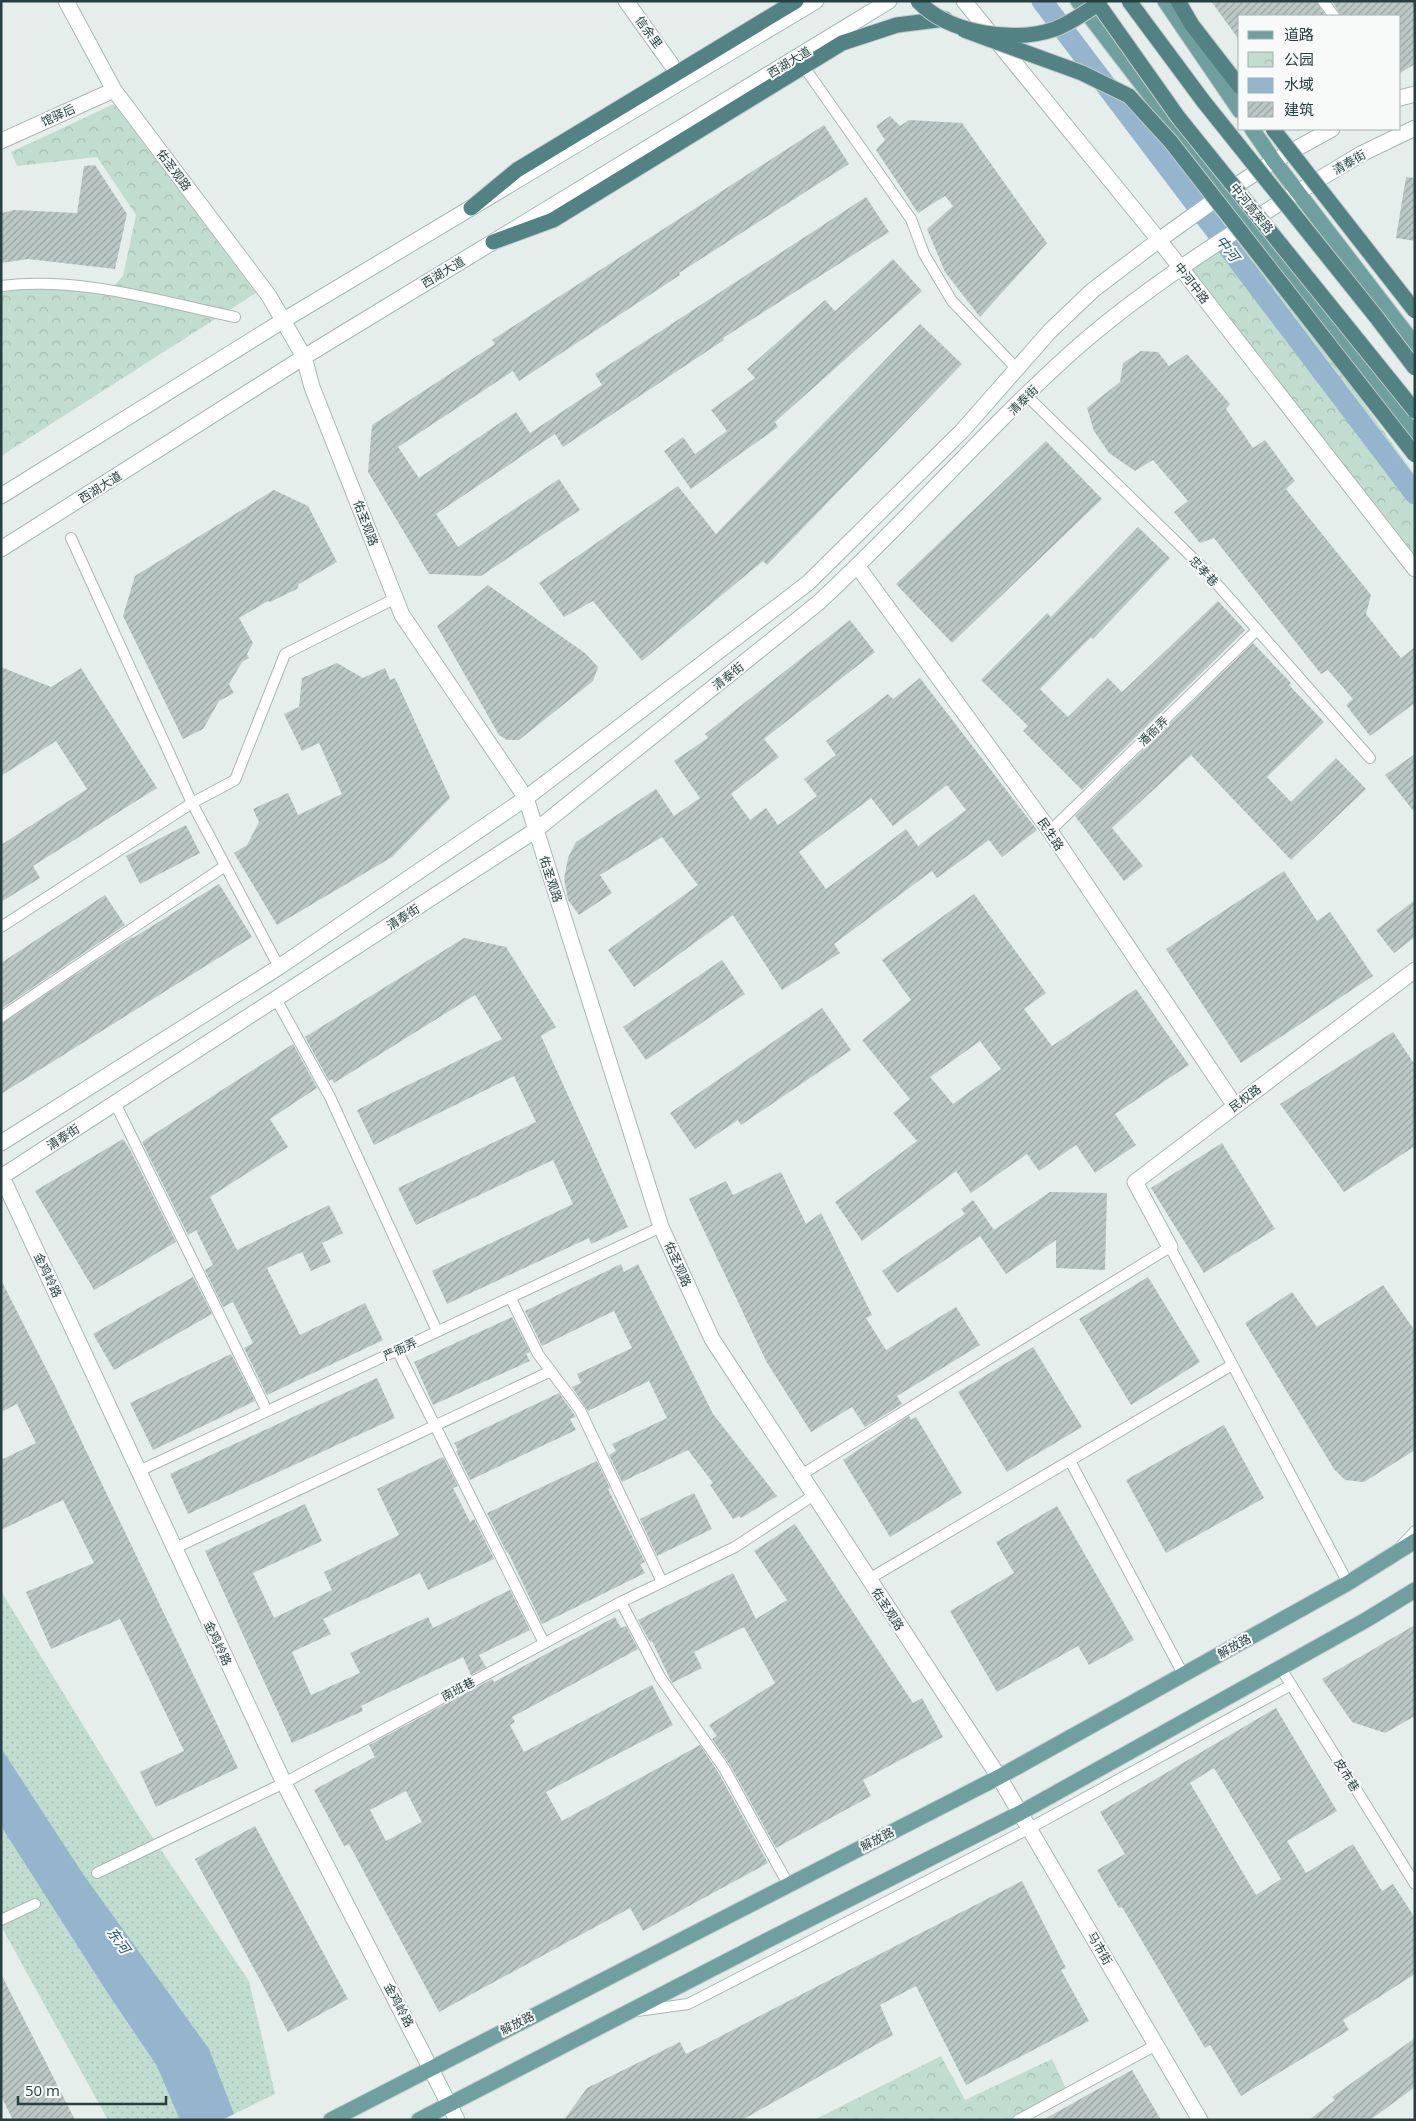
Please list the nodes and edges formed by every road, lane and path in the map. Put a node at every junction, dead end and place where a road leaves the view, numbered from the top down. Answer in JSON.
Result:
{"nodes":[{"id":1,"x":66,"y":1,"type":"edge"},
{"id":2,"x":626,"y":1,"type":"edge"},
{"id":3,"x":796,"y":1,"type":"edge"},
{"id":4,"x":816,"y":1,"type":"edge"},
{"id":5,"x":889,"y":1,"type":"edge"},
{"id":6,"x":918,"y":1,"type":"edge"},
{"id":7,"x":964,"y":1,"type":"edge"},
{"id":8,"x":1078,"y":1,"type":"edge"},
{"id":9,"x":1096,"y":1,"type":"edge"},
{"id":10,"x":1100,"y":1,"type":"edge"},
{"id":11,"x":1129,"y":1,"type":"edge"},
{"id":12,"x":1165,"y":1,"type":"edge"},
{"id":13,"x":1178,"y":1,"type":"edge"},
{"id":14,"x":1323,"y":1,"type":"edge"},
{"id":15,"x":1333,"y":15,"type":"edge"},
{"id":16,"x":944,"y":19,"type":"junction"},
{"id":17,"x":964,"y":30,"type":"junction"},
{"id":18,"x":671,"y":64,"type":"dead end"},
{"id":19,"x":808,"y":74,"type":"dead end"},
{"id":20,"x":1238,"y":84,"type":"edge"},
{"id":21,"x":114,"y":90,"type":"junction"},
{"id":22,"x":1415,"y":94,"type":"edge"},
{"id":23,"x":1401,"y":98,"type":"edge"},
{"id":24,"x":1238,"y":108,"type":"edge"},
{"id":25,"x":1415,"y":128,"type":"edge"},
{"id":26,"x":1253,"y":130,"type":"edge"},
{"id":27,"x":1274,"y":130,"type":"edge"},
{"id":28,"x":1330,"y":130,"type":"edge"},
{"id":29,"x":1,"y":141,"type":"edge"},
{"id":30,"x":1274,"y":161,"type":"junction"},
{"id":31,"x":1226,"y":192,"type":"junction"},
{"id":32,"x":1298,"y":192,"type":"junction"},
{"id":33,"x":470,"y":208,"type":"junction"},
{"id":34,"x":1248,"y":223,"type":"junction"},
{"id":35,"x":1159,"y":240,"type":"junction"},
{"id":36,"x":493,"y":242,"type":"junction"},
{"id":37,"x":1181,"y":268,"type":"junction"},
{"id":38,"x":1,"y":286,"type":"edge"},
{"id":39,"x":1415,"y":311,"type":"edge"},
{"id":40,"x":235,"y":317,"type":"dead end"},
{"id":41,"x":284,"y":320,"type":"junction"},
{"id":42,"x":1415,"y":345,"type":"edge"},
{"id":43,"x":304,"y":356,"type":"junction"},
{"id":44,"x":1415,"y":368,"type":"edge"},
{"id":45,"x":1018,"y":370,"type":"junction"},
{"id":46,"x":1026,"y":396,"type":"junction"},
{"id":47,"x":1415,"y":410,"type":"edge"},
{"id":48,"x":1415,"y":435,"type":"edge"},
{"id":49,"x":1415,"y":455,"type":"edge"},
{"id":50,"x":1,"y":496,"type":"edge"},
{"id":51,"x":71,"y":538,"type":"dead end"},
{"id":52,"x":1,"y":549,"type":"edge"},
{"id":53,"x":858,"y":566,"type":"junction"},
{"id":54,"x":1415,"y":569,"type":"edge"},
{"id":55,"x":396,"y":598,"type":"junction"},
{"id":56,"x":1257,"y":630,"type":"junction"},
{"id":57,"x":1370,"y":758,"type":"dead end"},
{"id":58,"x":526,"y":798,"type":"junction"},
{"id":59,"x":192,"y":803,"type":"junction"},
{"id":60,"x":536,"y":830,"type":"junction"},
{"id":61,"x":1050,"y":831,"type":"junction"},
{"id":62,"x":226,"y":866,"type":"junction"},
{"id":63,"x":1,"y":927,"type":"edge"},
{"id":64,"x":279,"y":967,"type":"junction"},
{"id":65,"x":1415,"y":970,"type":"edge"},
{"id":66,"x":276,"y":999,"type":"junction"},
{"id":67,"x":1,"y":1017,"type":"edge"},
{"id":68,"x":115,"y":1103,"type":"junction"},
{"id":69,"x":1235,"y":1106,"type":"junction"},
{"id":70,"x":1,"y":1143,"type":"edge"},
{"id":71,"x":2,"y":1176,"type":"edge"},
{"id":72,"x":661,"y":1227,"type":"junction"},
{"id":73,"x":1170,"y":1247,"type":"junction"},
{"id":74,"x":510,"y":1297,"type":"junction"},
{"id":75,"x":437,"y":1331,"type":"junction"},
{"id":76,"x":397,"y":1350,"type":"junction"},
{"id":77,"x":1232,"y":1365,"type":"junction"},
{"id":78,"x":551,"y":1372,"type":"junction"},
{"id":79,"x":268,"y":1411,"type":"junction"},
{"id":80,"x":435,"y":1426,"type":"junction"},
{"id":81,"x":1070,"y":1461,"type":"junction"},
{"id":82,"x":139,"y":1471,"type":"junction"},
{"id":83,"x":801,"y":1475,"type":"junction"},
{"id":84,"x":814,"y":1495,"type":"junction"},
{"id":85,"x":1415,"y":1531,"type":"edge"},
{"id":86,"x":1415,"y":1541,"type":"edge"},
{"id":87,"x":175,"y":1548,"type":"junction"},
{"id":88,"x":1394,"y":1554,"type":"junction"},
{"id":89,"x":869,"y":1579,"type":"junction"},
{"id":90,"x":662,"y":1582,"type":"junction"},
{"id":91,"x":1348,"y":1583,"type":"junction"},
{"id":92,"x":1415,"y":1590,"type":"edge"},
{"id":93,"x":621,"y":1602,"type":"junction"},
{"id":94,"x":544,"y":1643,"type":"junction"},
{"id":95,"x":1280,"y":1667,"type":"junction"},
{"id":96,"x":1183,"y":1674,"type":"junction"},
{"id":97,"x":1291,"y":1685,"type":"junction"},
{"id":98,"x":999,"y":1777,"type":"junction"},
{"id":99,"x":284,"y":1783,"type":"junction"},
{"id":100,"x":1020,"y":1813,"type":"junction"},
{"id":101,"x":1030,"y":1828,"type":"junction"},
{"id":102,"x":97,"y":1873,"type":"dead end"},
{"id":103,"x":788,"y":1884,"type":"junction"},
{"id":104,"x":1415,"y":1884,"type":"edge"},
{"id":105,"x":36,"y":1904,"type":"dead end"},
{"id":106,"x":1,"y":1920,"type":"edge"},
{"id":107,"x":627,"y":2013,"type":"junction"},
{"id":108,"x":1156,"y":2044,"type":"junction"},
{"id":109,"x":431,"y":2067,"type":"junction"},
{"id":110,"x":448,"y":2105,"type":"junction"},
{"id":111,"x":331,"y":2120,"type":"edge"},
{"id":112,"x":419,"y":2120,"type":"edge"},
{"id":113,"x":457,"y":2120,"type":"edge"},
{"id":114,"x":1018,"y":2120,"type":"edge"},
{"id":115,"x":1200,"y":2120,"type":"edge"}],
"edges":[{"from":1,"to":21,"type":"street","name":"佑圣观路"},
{"from":2,"to":18,"type":"street","name":"信余里"},
{"from":3,"to":33,"type":"highway"},
{"from":4,"to":33,"type":"street"},
{"from":5,"to":36,"type":"street","name":"西湖大道"},
{"from":6,"to":16,"type":"highway","bridge":true},
{"from":7,"to":35,"type":"street","name":"中河中路"},
{"from":8,"to":31,"type":"main road"},
{"from":9,"to":47,"type":"highway","name":"中河高架路","bridge":true},
{"from":10,"to":17,"type":"highway","bridge":true},
{"from":11,"to":44,"type":"highway","bridge":true},
{"from":12,"to":24,"type":"main road"},
{"from":13,"to":20,"type":"highway"},
{"from":14,"to":15,"type":"lane"},
{"from":16,"to":17,"type":"highway","bridge":true},
{"from":16,"to":36,"type":"highway"},
{"from":17,"to":49,"type":"highway","bridge":true},
{"from":19,"to":45,"type":"lane"},
{"from":21,"to":29,"type":"street","name":"馆驿后"},
{"from":21,"to":41,"type":"street","name":"佑圣观路"},
{"from":22,"to":23,"type":"street"},
{"from":25,"to":32,"type":"street","name":"清泰街"},
{"from":26,"to":30,"type":"main road"},
{"from":27,"to":39,"type":"highway","bridge":true},
{"from":28,"to":30,"type":"street","name":"清泰街"},
{"from":30,"to":31,"type":"street","name":"清泰街"},
{"from":30,"to":32,"type":"main road"},
{"from":31,"to":34,"type":"main road"},
{"from":31,"to":35,"type":"street","name":"清泰街"},
{"from":32,"to":34,"type":"street","name":"清泰街"},
{"from":32,"to":42,"type":"main road"},
{"from":33,"to":41,"type":"street"},
{"from":34,"to":37,"type":"street","name":"清泰街"},
{"from":34,"to":48,"type":"main road"},
{"from":35,"to":37,"type":"street","name":"中河中路"},
{"from":35,"to":45,"type":"street","name":"清泰街"},
{"from":36,"to":43,"type":"street","name":"西湖大道"},
{"from":37,"to":46,"type":"street","name":"清泰街"},
{"from":37,"to":54,"type":"street","name":"中河中路"},
{"from":38,"to":40,"type":"lane"},
{"from":41,"to":43,"type":"street","name":"佑圣观路"},
{"from":41,"to":50,"type":"street"},
{"from":43,"to":52,"type":"street","name":"西湖大道"},
{"from":43,"to":55,"type":"street","name":"佑圣观路"},
{"from":45,"to":58,"type":"street","name":"清泰街"},
{"from":46,"to":53,"type":"street","name":"清泰街"},
{"from":46,"to":56,"type":"lane","name":"忠孝巷"},
{"from":51,"to":59,"type":"lane"},
{"from":53,"to":60,"type":"street","name":"清泰街"},
{"from":53,"to":61,"type":"street","name":"民生路"},
{"from":55,"to":58,"type":"street","name":"佑圣观路"},
{"from":55,"to":59,"type":"lane"},
{"from":56,"to":57,"type":"lane","name":"忠孝巷"},
{"from":56,"to":61,"type":"lane","name":"潘衙弄"},
{"from":58,"to":60,"type":"street","name":"佑圣观路"},
{"from":58,"to":64,"type":"street","name":"清泰街"},
{"from":59,"to":62,"type":"lane"},
{"from":59,"to":63,"type":"lane"},
{"from":60,"to":66,"type":"street","name":"清泰街"},
{"from":60,"to":72,"type":"street","name":"佑圣观路"},
{"from":61,"to":69,"type":"street","name":"民生路"},
{"from":62,"to":64,"type":"lane"},
{"from":62,"to":67,"type":"lane"},
{"from":64,"to":70,"type":"street","name":"清泰街"},
{"from":65,"to":69,"type":"street","name":"民权路"},
{"from":66,"to":68,"type":"street","name":"清泰街"},
{"from":66,"to":75,"type":"lane"},
{"from":68,"to":71,"type":"street","name":"清泰街"},
{"from":68,"to":79,"type":"lane"},
{"from":69,"to":73,"type":"street","name":"民权路"},
{"from":71,"to":82,"type":"street","name":"金鸡岭路"},
{"from":72,"to":74,"type":"lane","name":"严衙弄"},
{"from":72,"to":83,"type":"street","name":"佑圣观路"},
{"from":73,"to":77,"type":"lane"},
{"from":73,"to":83,"type":"lane"},
{"from":74,"to":75,"type":"lane","name":"严衙弄"},
{"from":74,"to":78,"type":"lane"},
{"from":75,"to":76,"type":"lane","name":"严衙弄"},
{"from":76,"to":79,"type":"lane","name":"严衙弄"},
{"from":76,"to":80,"type":"lane"},
{"from":77,"to":81,"type":"lane"},
{"from":77,"to":91,"type":"lane"},
{"from":78,"to":80,"type":"lane"},
{"from":78,"to":90,"type":"lane"},
{"from":79,"to":82,"type":"lane","name":"严衙弄"},
{"from":80,"to":87,"type":"lane"},
{"from":80,"to":94,"type":"lane"},
{"from":81,"to":89,"type":"lane"},
{"from":81,"to":96,"type":"lane"},
{"from":82,"to":87,"type":"street","name":"金鸡岭路"},
{"from":83,"to":84,"type":"street","name":"佑圣观路"},
{"from":84,"to":89,"type":"street","name":"佑圣观路"},
{"from":84,"to":90,"type":"lane","name":"南班巷"},
{"from":85,"to":88,"type":"lane"},
{"from":86,"to":88,"type":"main road","name":"解放路"},
{"from":87,"to":99,"type":"street","name":"金鸡岭路"},
{"from":88,"to":91,"type":"main road","name":"解放路"},
{"from":89,"to":98,"type":"street","name":"佑圣观路"},
{"from":90,"to":93,"type":"lane","name":"南班巷"},
{"from":91,"to":96,"type":"main road","name":"解放路"},
{"from":92,"to":95,"type":"main road"},
{"from":93,"to":94,"type":"lane","name":"南班巷"},
{"from":93,"to":103,"type":"lane"},
{"from":94,"to":99,"type":"lane","name":"南班巷"},
{"from":95,"to":97,"type":"lane","name":"皮市巷"},
{"from":95,"to":100,"type":"main road"},
{"from":96,"to":98,"type":"main road","name":"解放路"},
{"from":97,"to":101,"type":"lane"},
{"from":97,"to":104,"type":"lane","name":"皮市巷"},
{"from":98,"to":100,"type":"street","name":"马市街"},
{"from":98,"to":103,"type":"main road","name":"解放路"},
{"from":99,"to":102,"type":"lane","name":"南班巷"},
{"from":99,"to":109,"type":"street","name":"金鸡岭路"},
{"from":100,"to":101,"type":"street","name":"马市街"},
{"from":100,"to":107,"type":"main road"},
{"from":101,"to":107,"type":"lane"},
{"from":101,"to":108,"type":"street","name":"马市街"},
{"from":103,"to":109,"type":"main road","name":"解放路"},
{"from":105,"to":106,"type":"lane"},
{"from":107,"to":110,"type":"main road"},
{"from":108,"to":114,"type":"lane"},
{"from":108,"to":115,"type":"street","name":"马市街"},
{"from":109,"to":110,"type":"street","name":"金鸡岭路"},
{"from":109,"to":111,"type":"main road","name":"解放路"},
{"from":110,"to":112,"type":"main road"},
{"from":110,"to":113,"type":"street","name":"金鸡岭路"}]}
